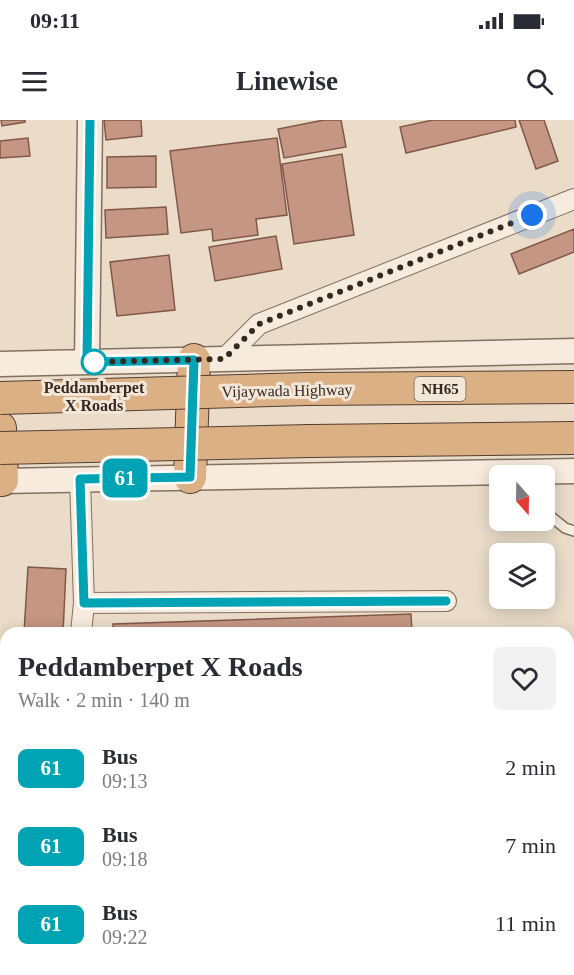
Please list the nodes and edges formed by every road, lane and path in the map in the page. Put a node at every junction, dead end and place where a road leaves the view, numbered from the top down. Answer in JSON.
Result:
{"nodes":[{"id":1,"x":90,"y":120,"type":"edge"},
{"id":2,"x":574,"y":199,"type":"edge"},
{"id":3,"x":574,"y":351,"type":"edge"},
{"id":4,"x":209,"y":360,"type":"junction"},
{"id":5,"x":87,"y":362,"type":"junction"},
{"id":6,"x":0,"y":364,"type":"edge"},
{"id":7,"x":574,"y":387,"type":"edge"},
{"id":8,"x":0,"y":398,"type":"edge"},
{"id":9,"x":0,"y":428,"type":"edge"},
{"id":10,"x":574,"y":438,"type":"edge"},
{"id":11,"x":0,"y":448,"type":"edge"},
{"id":12,"x":574,"y":471,"type":"edge"},
{"id":13,"x":555,"y":472,"type":"edge"},
{"id":14,"x":489,"y":474,"type":"edge"},
{"id":15,"x":190,"y":477,"type":"junction"},
{"id":16,"x":80,"y":479,"type":"junction"},
{"id":17,"x":1,"y":480,"type":"edge"},
{"id":18,"x":555,"y":520,"type":"edge"},
{"id":19,"x":574,"y":531,"type":"edge"},
{"id":20,"x":446,"y":601,"type":"dead end"},
{"id":21,"x":84,"y":603,"type":"junction"},
{"id":22,"x":82,"y":627,"type":"edge"}],
"edges":[{"from":1,"to":5,"type":"street"},
{"from":2,"to":4,"type":"street"},
{"from":3,"to":4,"type":"street"},
{"from":4,"to":5,"type":"street"},
{"from":4,"to":15,"type":"highway"},
{"from":5,"to":6,"type":"street"},
{"from":7,"to":8,"type":"highway","name":"Vijaywada Highway","number":"NH65","bridge":true},
{"from":9,"to":17,"type":"highway"},
{"from":10,"to":11,"type":"highway","bridge":true},
{"from":12,"to":13,"type":"street"},
{"from":14,"to":15,"type":"street"},
{"from":15,"to":16,"type":"street"},
{"from":16,"to":17,"type":"street"},
{"from":16,"to":21,"type":"street"},
{"from":18,"to":19,"type":"lane"},
{"from":20,"to":21,"type":"street"},
{"from":21,"to":22,"type":"street"}]}
